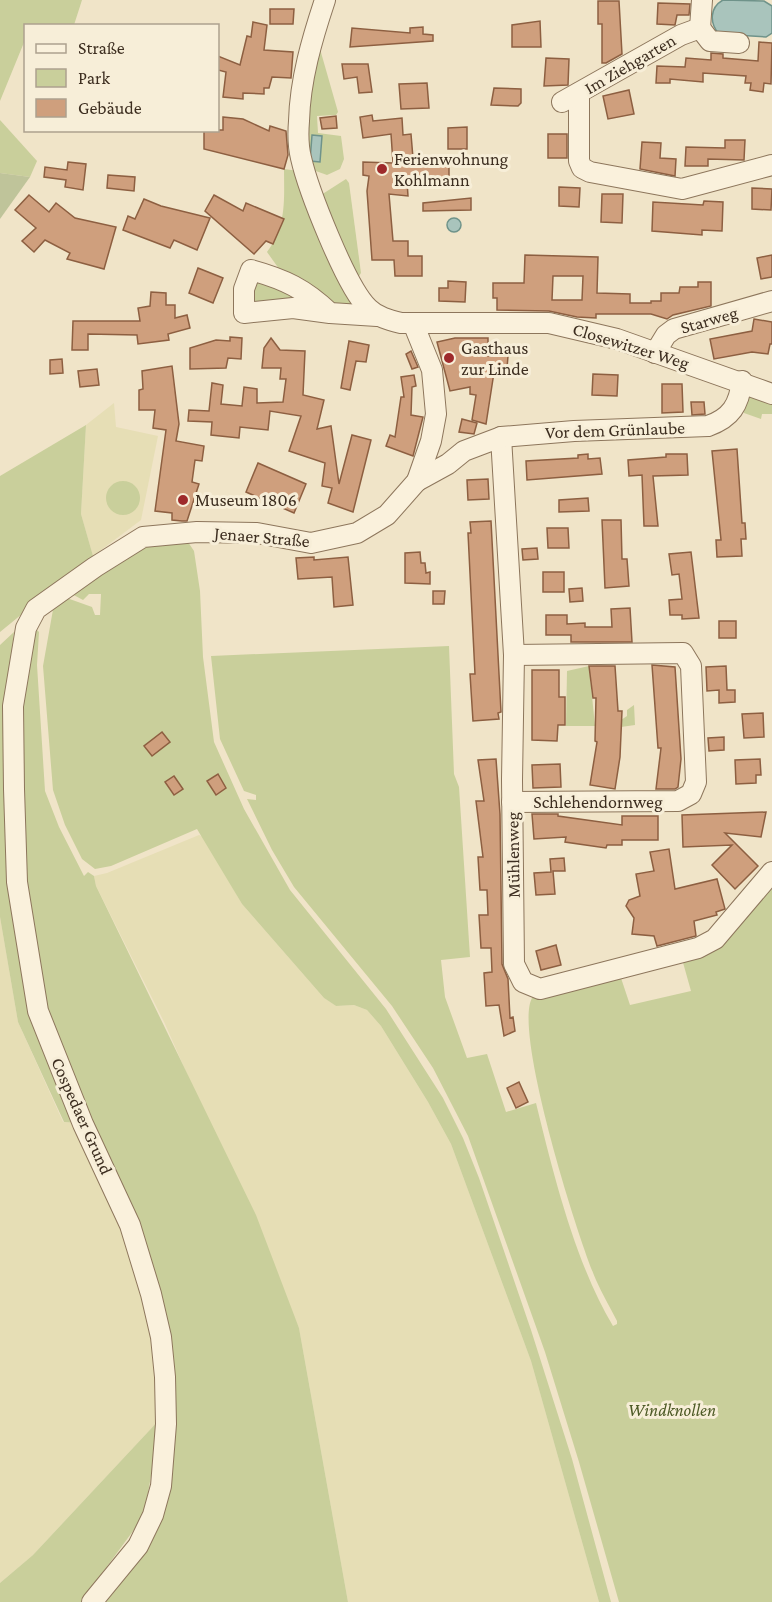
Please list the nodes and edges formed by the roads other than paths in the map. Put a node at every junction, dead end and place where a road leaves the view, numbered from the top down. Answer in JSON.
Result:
{"nodes":[{"id":1,"x":325,"y":0,"type":"edge"},
{"id":2,"x":702,"y":0,"type":"edge"},
{"id":3,"x":699,"y":28,"type":"junction"},
{"id":4,"x":739,"y":43,"type":"dead end"},
{"id":5,"x":579,"y":93,"type":"junction"},
{"id":6,"x":562,"y":102,"type":"dead end"},
{"id":7,"x":772,"y":165,"type":"edge"},
{"id":8,"x":772,"y":301,"type":"edge"},
{"id":9,"x":330,"y":313,"type":"junction"},
{"id":10,"x":377,"y":316,"type":"junction"},
{"id":11,"x":413,"y":323,"type":"junction"},
{"id":12,"x":655,"y":352,"type":"junction"},
{"id":13,"x":742,"y":381,"type":"junction"},
{"id":14,"x":772,"y":394,"type":"edge"},
{"id":15,"x":501,"y":437,"type":"junction"},
{"id":16,"x":431,"y":441,"type":"junction"},
{"id":17,"x":464,"y":451,"type":"junction"},
{"id":18,"x":417,"y":481,"type":"junction"},
{"id":19,"x":36,"y":609,"type":"joint"},
{"id":20,"x":514,"y":655,"type":"junction"},
{"id":21,"x":512,"y":802,"type":"junction"},
{"id":22,"x":772,"y":872,"type":"edge"},
{"id":23,"x":92,"y":1602,"type":"edge"}],
"edges":[{"from":1,"to":10,"type":"street"},
{"from":2,"to":3,"type":"street"},
{"from":3,"to":4,"type":"street","name":"Im Ziehgarten"},
{"from":3,"to":5,"type":"street","name":"Im Ziehgarten"},
{"from":5,"to":6,"type":"street","name":"Im Ziehgarten"},
{"from":5,"to":7,"type":"street"},
{"from":8,"to":12,"type":"street","name":"Starweg"},
{"from":9,"to":9,"type":"street"},
{"from":9,"to":10,"type":"street"},
{"from":10,"to":11,"type":"street"},
{"from":11,"to":12,"type":"street","name":"Closewitzer Weg"},
{"from":11,"to":16,"type":"street","name":"Jenaer Straße"},
{"from":12,"to":13,"type":"street","name":"Closewitzer Weg"},
{"from":13,"to":14,"type":"street","name":"Closewitzer Weg"},
{"from":13,"to":15,"type":"street","name":"Vor dem Grünlaube"},
{"from":15,"to":17,"type":"street","name":"Vor dem Grünlaube"},
{"from":15,"to":20,"type":"street","name":"Mühlenweg"},
{"from":16,"to":17,"type":"street"},
{"from":16,"to":18,"type":"street","name":"Jenaer Straße"},
{"from":17,"to":18,"type":"street","name":"Vor dem Grünlaube"},
{"from":18,"to":19,"type":"street","name":"Jenaer Straße"},
{"from":19,"to":23,"type":"street","name":"Cospedaer Grund"},
{"from":20,"to":21,"type":"street","name":"Mühlenweg"},
{"from":20,"to":21,"type":"street","name":"Schlehendornweg"},
{"from":21,"to":22,"type":"street","name":"Mühlenweg"}]}
